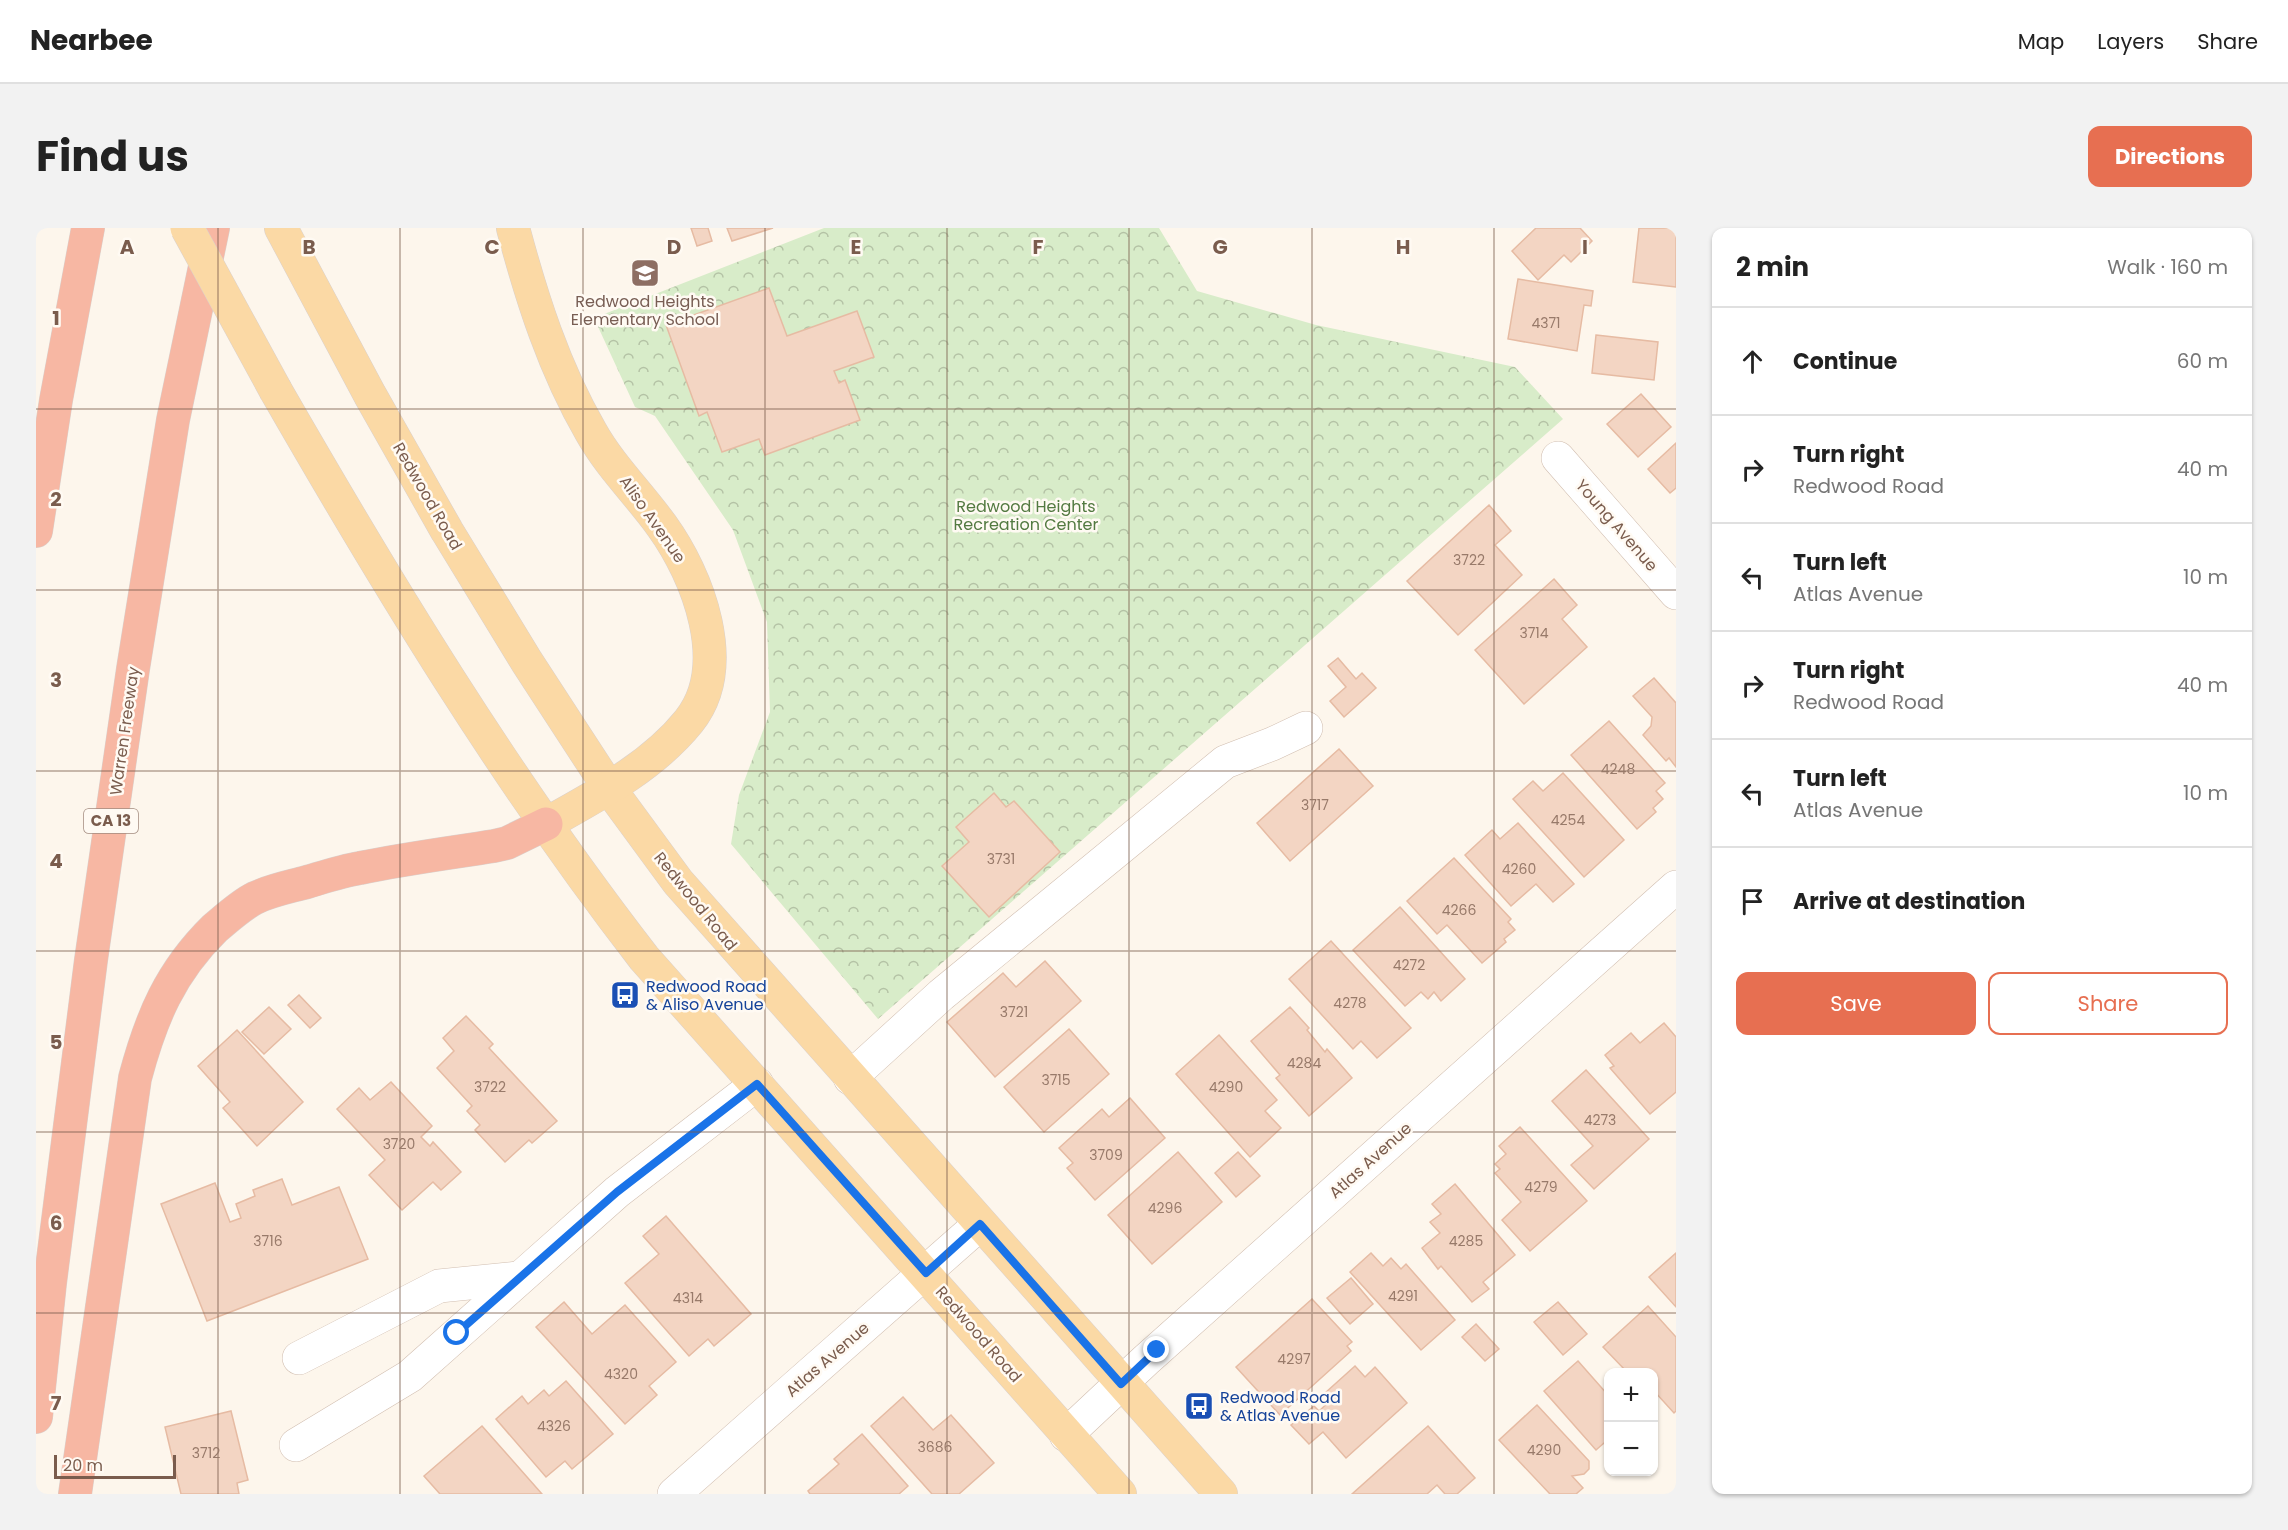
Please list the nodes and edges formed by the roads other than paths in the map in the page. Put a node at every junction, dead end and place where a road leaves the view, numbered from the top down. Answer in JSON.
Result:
{"nodes":[{"id":1,"x":88,"y":228,"type":"edge"},
{"id":2,"x":187,"y":228,"type":"edge"},
{"id":3,"x":213,"y":228,"type":"edge"},
{"id":4,"x":281,"y":228,"type":"edge"},
{"id":5,"x":513,"y":228,"type":"edge"},
{"id":6,"x":1558,"y":458,"type":"dead end"},
{"id":7,"x":36,"y":531,"type":"edge"},
{"id":8,"x":1676,"y":593,"type":"edge"},
{"id":9,"x":1306,"y":728,"type":"dead end"},
{"id":10,"x":609,"y":788,"type":"junction"},
{"id":11,"x":546,"y":824,"type":"junction"},
{"id":12,"x":1676,"y":887,"type":"edge"},
{"id":13,"x":850,"y":1078,"type":"junction"},
{"id":14,"x":757,"y":1084,"type":"junction"},
{"id":15,"x":980,"y":1224,"type":"junction"},
{"id":16,"x":926,"y":1273,"type":"junction"},
{"id":17,"x":518,"y":1278,"type":"junction"},
{"id":18,"x":299,"y":1358,"type":"dead end"},
{"id":19,"x":1121,"y":1384,"type":"junction"},
{"id":20,"x":36,"y":1417,"type":"edge"},
{"id":21,"x":1066,"y":1435,"type":"junction"},
{"id":22,"x":296,"y":1445,"type":"dead end"},
{"id":23,"x":75,"y":1494,"type":"edge"},
{"id":24,"x":674,"y":1494,"type":"edge"},
{"id":25,"x":1120,"y":1494,"type":"edge"},
{"id":26,"x":1221,"y":1494,"type":"edge"}],
"edges":[{"from":1,"to":7,"type":"highway"},
{"from":2,"to":11,"type":"main road","name":"Redwood Road","bridge":true},
{"from":3,"to":20,"type":"highway","name":"Warren Freeway","number":"CA 13"},
{"from":4,"to":10,"type":"main road","name":"Redwood Road"},
{"from":5,"to":10,"type":"main road","name":"Aliso Avenue"},
{"from":6,"to":8,"type":"street","name":"Young Avenue"},
{"from":9,"to":13,"type":"street"},
{"from":10,"to":11,"type":"main road","name":"Aliso Avenue"},
{"from":10,"to":13,"type":"main road","name":"Redwood Road"},
{"from":11,"to":14,"type":"main road","name":"Redwood Road"},
{"from":11,"to":23,"type":"highway"},
{"from":12,"to":19,"type":"street","name":"Atlas Avenue"},
{"from":13,"to":15,"type":"main road","name":"Redwood Road"},
{"from":14,"to":16,"type":"main road","name":"Redwood Road"},
{"from":14,"to":17,"type":"street"},
{"from":15,"to":16,"type":"street","name":"Atlas Avenue"},
{"from":15,"to":19,"type":"main road","name":"Redwood Road"},
{"from":16,"to":21,"type":"main road","name":"Redwood Road"},
{"from":16,"to":24,"type":"street","name":"Atlas Avenue"},
{"from":17,"to":18,"type":"street"},
{"from":17,"to":22,"type":"street"},
{"from":19,"to":21,"type":"street","name":"Atlas Avenue"},
{"from":19,"to":26,"type":"main road","name":"Redwood Road"},
{"from":21,"to":25,"type":"main road","name":"Redwood Road"}]}
